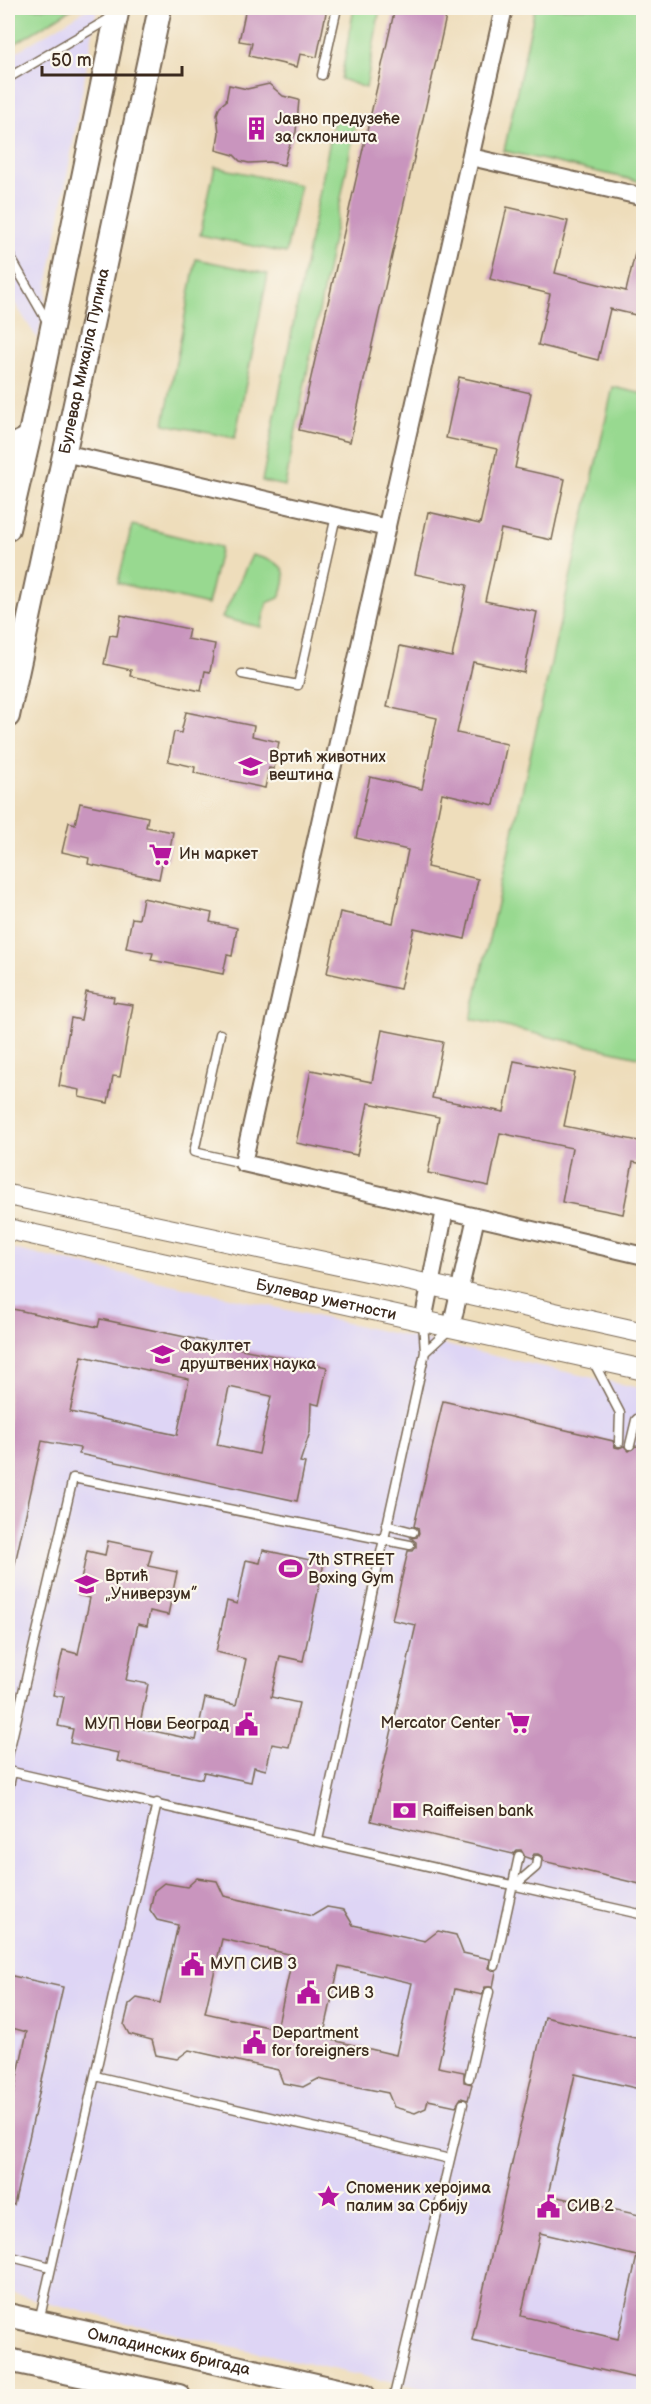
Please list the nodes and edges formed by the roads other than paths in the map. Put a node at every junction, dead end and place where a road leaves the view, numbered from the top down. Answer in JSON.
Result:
{"nodes":[{"id":1,"x":160,"y":8,"type":"edge"},
{"id":2,"x":337,"y":8,"type":"edge"},
{"id":3,"x":504,"y":8,"type":"edge"},
{"id":4,"x":117,"y":11,"type":"edge"},
{"id":5,"x":322,"y":75,"type":"dead end"},
{"id":6,"x":8,"y":78,"type":"edge"},
{"id":7,"x":471,"y":157,"type":"junction"},
{"id":8,"x":644,"y":197,"type":"edge"},
{"id":9,"x":8,"y":253,"type":"edge"},
{"id":10,"x":52,"y":329,"type":"junction"},
{"id":11,"x":30,"y":434,"type":"junction"},
{"id":12,"x":8,"y":445,"type":"edge"},
{"id":13,"x":64,"y":453,"type":"junction"},
{"id":14,"x":14,"y":462,"type":"edge"},
{"id":15,"x":336,"y":516,"type":"junction"},
{"id":16,"x":387,"y":528,"type":"junction"},
{"id":17,"x":8,"y":529,"type":"edge"},
{"id":18,"x":242,"y":674,"type":"dead end"},
{"id":19,"x":8,"y":716,"type":"edge"},
{"id":20,"x":220,"y":1034,"type":"dead end"},
{"id":21,"x":243,"y":1163,"type":"junction"},
{"id":22,"x":8,"y":1195,"type":"edge"},
{"id":23,"x":446,"y":1210,"type":"junction"},
{"id":24,"x":476,"y":1217,"type":"junction"},
{"id":25,"x":8,"y":1229,"type":"edge"},
{"id":26,"x":644,"y":1256,"type":"edge"},
{"id":27,"x":430,"y":1286,"type":"junction"},
{"id":28,"x":460,"y":1292,"type":"junction"},
{"id":29,"x":423,"y":1321,"type":"junction"},
{"id":30,"x":452,"y":1328,"type":"junction"},
{"id":31,"x":644,"y":1334,"type":"edge"},
{"id":32,"x":425,"y":1352,"type":"junction"},
{"id":33,"x":592,"y":1358,"type":"junction"},
{"id":34,"x":644,"y":1370,"type":"edge"},
{"id":35,"x":644,"y":1413,"type":"edge"},
{"id":36,"x":619,"y":1442,"type":"dead end"},
{"id":37,"x":630,"y":1445,"type":"dead end"},
{"id":38,"x":386,"y":1525,"type":"junction"},
{"id":39,"x":413,"y":1532,"type":"dead end"},
{"id":40,"x":382,"y":1541,"type":"junction"},
{"id":41,"x":410,"y":1545,"type":"dead end"},
{"id":42,"x":8,"y":1756,"type":"edge"},
{"id":43,"x":10,"y":1771,"type":"edge"},
{"id":44,"x":8,"y":1791,"type":"edge"},
{"id":45,"x":157,"y":1803,"type":"junction"},
{"id":46,"x":318,"y":1840,"type":"junction"},
{"id":47,"x":519,"y":1856,"type":"dead end"},
{"id":48,"x":537,"y":1860,"type":"dead end"},
{"id":49,"x":514,"y":1886,"type":"junction"},
{"id":50,"x":644,"y":1916,"type":"edge"},
{"id":51,"x":495,"y":1966,"type":"dead end"},
{"id":52,"x":489,"y":1992,"type":"dead end"},
{"id":53,"x":95,"y":2076,"type":"junction"},
{"id":54,"x":469,"y":2078,"type":"dead end"},
{"id":55,"x":463,"y":2104,"type":"dead end"},
{"id":56,"x":450,"y":2159,"type":"junction"},
{"id":57,"x":8,"y":2256,"type":"edge"},
{"id":58,"x":51,"y":2267,"type":"junction"},
{"id":59,"x":8,"y":2315,"type":"edge"},
{"id":60,"x":39,"y":2323,"type":"junction"},
{"id":61,"x":8,"y":2360,"type":"edge"},
{"id":62,"x":178,"y":2397,"type":"edge"},
{"id":63,"x":364,"y":2397,"type":"edge"},
{"id":64,"x":394,"y":2397,"type":"edge"}],
"edges":[{"from":1,"to":13,"type":"main road","name":"Булевар Михајла Пупина"},
{"from":2,"to":5,"type":"lane"},
{"from":3,"to":7,"type":"street"},
{"from":4,"to":6,"type":"lane"},
{"from":4,"to":10,"type":"main road"},
{"from":7,"to":8,"type":"street"},
{"from":7,"to":16,"type":"street"},
{"from":9,"to":10,"type":"lane"},
{"from":10,"to":11,"type":"main road"},
{"from":11,"to":12,"type":"street"},
{"from":11,"to":14,"type":"main road"},
{"from":13,"to":15,"type":"street"},
{"from":13,"to":19,"type":"main road","name":"Булевар Михајла Пупина"},
{"from":14,"to":17,"type":"main road"},
{"from":15,"to":16,"type":"street"},
{"from":15,"to":18,"type":"lane"},
{"from":16,"to":21,"type":"street"},
{"from":20,"to":21,"type":"lane"},
{"from":21,"to":23,"type":"street"},
{"from":22,"to":27,"type":"street"},
{"from":23,"to":24,"type":"street"},
{"from":23,"to":27,"type":"street"},
{"from":24,"to":26,"type":"street"},
{"from":24,"to":28,"type":"street"},
{"from":25,"to":29,"type":"street","name":"Булевар уметности"},
{"from":27,"to":28,"type":"street"},
{"from":27,"to":29,"type":"street"},
{"from":28,"to":30,"type":"street"},
{"from":28,"to":31,"type":"street"},
{"from":29,"to":30,"type":"street","name":"Булевар уметности"},
{"from":29,"to":32,"type":"lane"},
{"from":30,"to":32,"type":"lane"},
{"from":30,"to":33,"type":"street","name":"Булевар уметности"},
{"from":32,"to":38,"type":"lane"},
{"from":33,"to":34,"type":"street","name":"Булевар уметности"},
{"from":33,"to":36,"type":"lane"},
{"from":35,"to":37,"type":"lane"},
{"from":38,"to":39,"type":"lane"},
{"from":38,"to":40,"type":"lane"},
{"from":40,"to":41,"type":"lane"},
{"from":40,"to":42,"type":"lane"},
{"from":40,"to":46,"type":"lane"},
{"from":43,"to":44,"type":"lane"},
{"from":43,"to":45,"type":"lane"},
{"from":45,"to":46,"type":"lane"},
{"from":45,"to":53,"type":"lane"},
{"from":46,"to":49,"type":"lane"},
{"from":47,"to":49,"type":"lane"},
{"from":48,"to":49,"type":"lane"},
{"from":49,"to":50,"type":"lane"},
{"from":49,"to":51,"type":"lane"},
{"from":52,"to":54,"type":"lane"},
{"from":53,"to":56,"type":"lane"},
{"from":53,"to":58,"type":"lane"},
{"from":55,"to":56,"type":"lane"},
{"from":56,"to":64,"type":"lane"},
{"from":57,"to":58,"type":"lane"},
{"from":58,"to":60,"type":"lane"},
{"from":59,"to":60,"type":"main road","name":"Омладинских бригада"},
{"from":60,"to":63,"type":"main road","name":"Омладинских бригада"},
{"from":61,"to":62,"type":"main road"}]}
